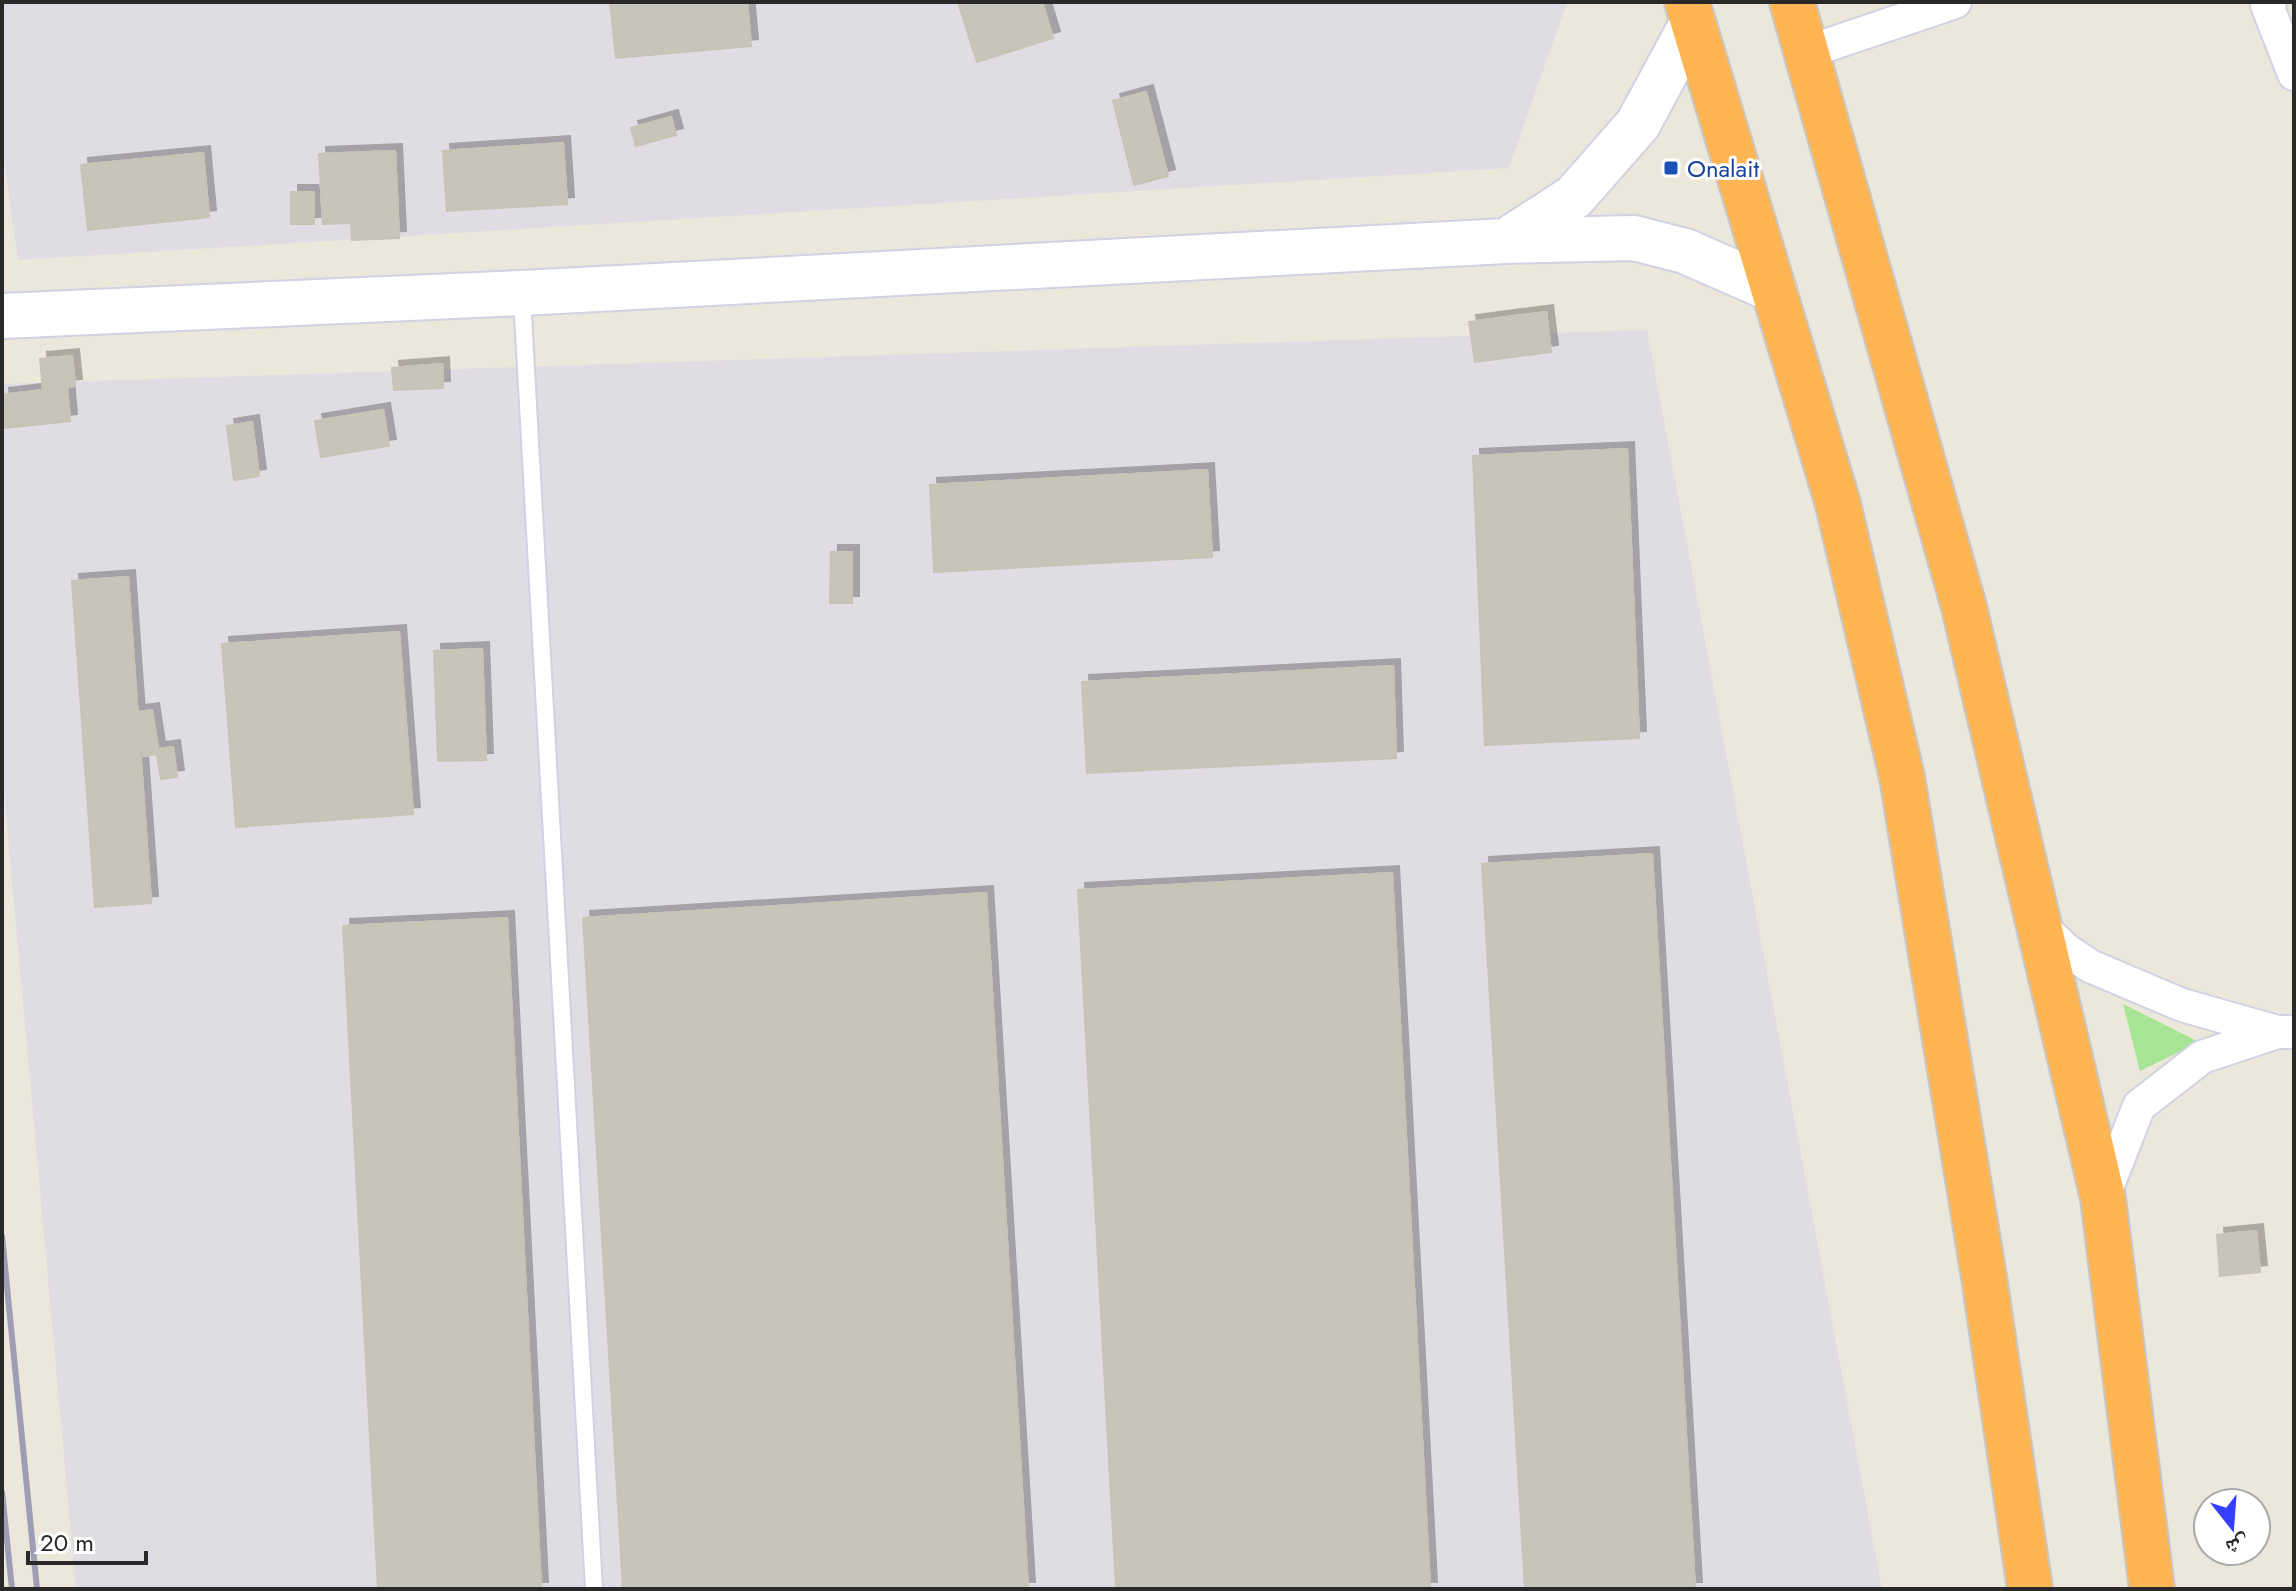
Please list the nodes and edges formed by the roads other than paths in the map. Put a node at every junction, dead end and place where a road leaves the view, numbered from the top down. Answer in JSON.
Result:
{"nodes":[{"id":1,"x":1792,"y":2,"type":"edge"},
{"id":2,"x":1955,"y":2,"type":"edge"},
{"id":3,"x":2270,"y":2,"type":"edge"},
{"id":4,"x":1690,"y":12,"type":"edge"},
{"id":5,"x":1807,"y":52,"type":"junction"},
{"id":6,"x":2294,"y":74,"type":"edge"},
{"id":7,"x":1506,"y":241,"type":"junction"},
{"id":8,"x":1774,"y":290,"type":"junction"},
{"id":9,"x":522,"y":293,"type":"junction"},
{"id":10,"x":2,"y":316,"type":"edge"},
{"id":11,"x":2038,"y":923,"type":"junction"},
{"id":12,"x":2285,"y":1032,"type":"edge"},
{"id":13,"x":2103,"y":1198,"type":"junction"},
{"id":14,"x":594,"y":1589,"type":"edge"},
{"id":15,"x":2030,"y":1589,"type":"edge"},
{"id":16,"x":2152,"y":1589,"type":"edge"}],
"edges":[{"from":1,"to":5,"type":"highway"},
{"from":2,"to":5,"type":"street"},
{"from":3,"to":6,"type":"street"},
{"from":4,"to":7,"type":"street"},
{"from":4,"to":8,"type":"highway"},
{"from":5,"to":11,"type":"highway"},
{"from":7,"to":8,"type":"street"},
{"from":7,"to":9,"type":"street"},
{"from":8,"to":15,"type":"highway"},
{"from":9,"to":10,"type":"street"},
{"from":9,"to":14,"type":"lane"},
{"from":11,"to":12,"type":"street"},
{"from":11,"to":13,"type":"highway"},
{"from":12,"to":13,"type":"street"},
{"from":13,"to":16,"type":"highway"}]}
